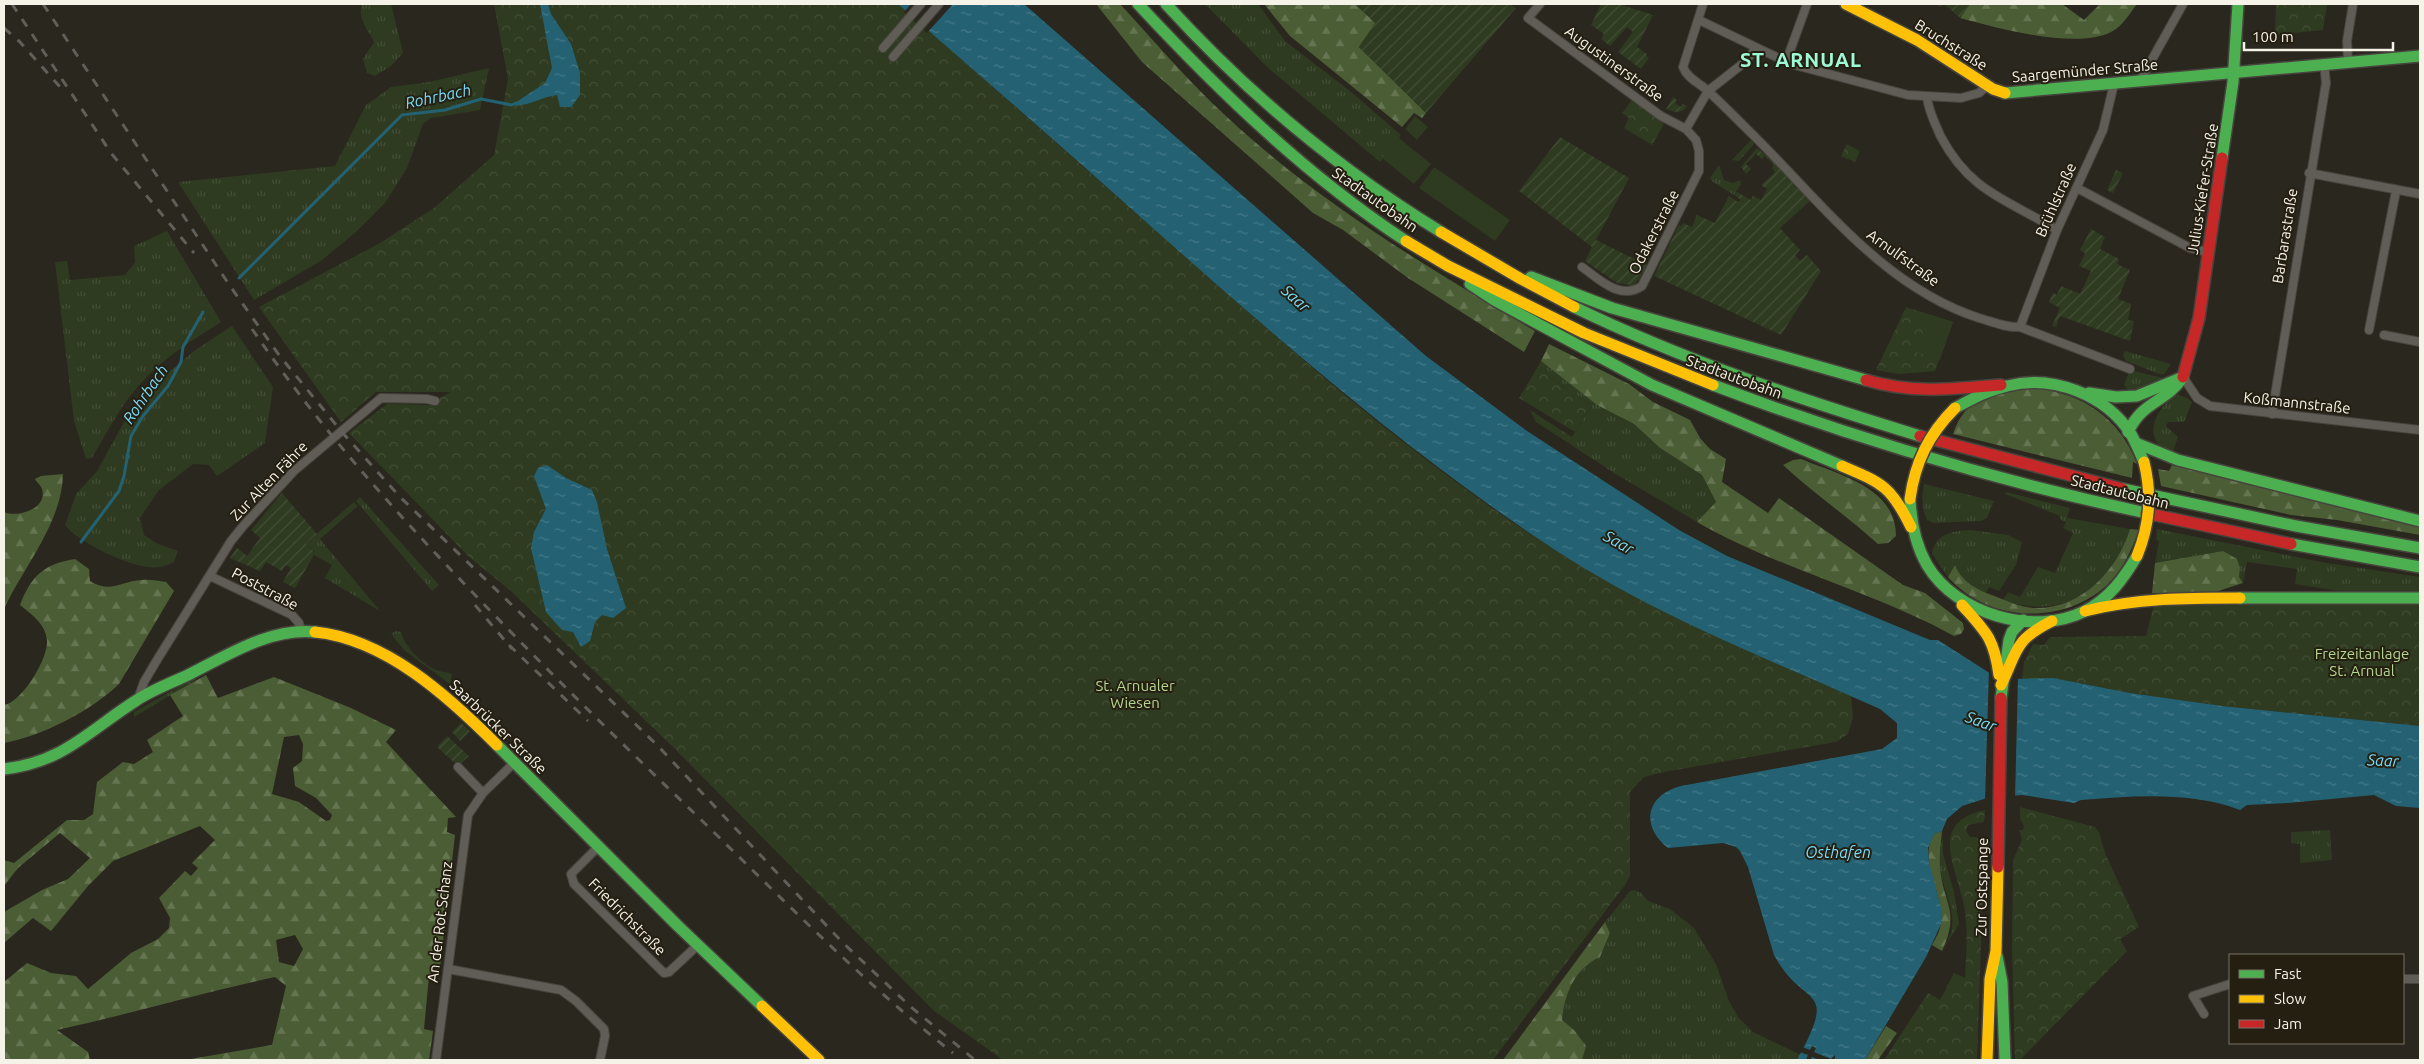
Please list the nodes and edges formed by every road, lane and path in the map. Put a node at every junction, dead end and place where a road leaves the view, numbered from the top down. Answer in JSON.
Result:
{"nodes":[{"id":1,"x":922,"y":4,"type":"edge"},
{"id":2,"x":940,"y":4,"type":"edge"},
{"id":3,"x":1138,"y":4,"type":"edge"},
{"id":4,"x":1166,"y":4,"type":"edge"},
{"id":5,"x":1540,"y":4,"type":"edge"},
{"id":6,"x":1703,"y":4,"type":"edge"},
{"id":7,"x":1807,"y":4,"type":"edge"},
{"id":8,"x":1846,"y":4,"type":"edge"},
{"id":9,"x":2183,"y":4,"type":"edge"},
{"id":10,"x":2238,"y":4,"type":"edge"},
{"id":11,"x":2354,"y":4,"type":"edge"},
{"id":12,"x":1699,"y":20,"type":"junction"},
{"id":13,"x":883,"y":48,"type":"dead end"},
{"id":14,"x":1756,"y":48,"type":"junction"},
{"id":15,"x":2420,"y":56,"type":"edge"},
{"id":16,"x":893,"y":57,"type":"dead end"},
{"id":17,"x":2348,"y":61,"type":"junction"},
{"id":18,"x":1786,"y":62,"type":"junction"},
{"id":19,"x":2324,"y":63,"type":"junction"},
{"id":20,"x":2235,"y":72,"type":"junction"},
{"id":21,"x":2140,"y":81,"type":"junction"},
{"id":22,"x":2114,"y":84,"type":"junction"},
{"id":23,"x":1988,"y":85,"type":"junction"},
{"id":24,"x":1708,"y":91,"type":"junction"},
{"id":25,"x":1927,"y":98,"type":"junction"},
{"id":26,"x":1686,"y":129,"type":"junction"},
{"id":27,"x":2309,"y":173,"type":"junction"},
{"id":28,"x":2077,"y":188,"type":"junction"},
{"id":29,"x":2396,"y":191,"type":"junction"},
{"id":30,"x":2420,"y":194,"type":"edge"},
{"id":31,"x":2057,"y":230,"type":"junction"},
{"id":32,"x":2208,"y":252,"type":"junction"},
{"id":33,"x":1480,"y":256,"type":"junction"},
{"id":34,"x":1582,"y":267,"type":"dead end"},
{"id":35,"x":1455,"y":270,"type":"junction"},
{"id":36,"x":2020,"y":328,"type":"junction"},
{"id":37,"x":2370,"y":330,"type":"dead end"},
{"id":38,"x":2384,"y":335,"type":"dead end"},
{"id":39,"x":2420,"y":342,"type":"edge"},
{"id":40,"x":2130,"y":370,"type":"dead end"},
{"id":41,"x":2183,"y":377,"type":"junction"},
{"id":42,"x":2001,"y":385,"type":"junction"},
{"id":43,"x":2077,"y":391,"type":"junction"},
{"id":44,"x":435,"y":401,"type":"dead end"},
{"id":45,"x":2272,"y":414,"type":"junction"},
{"id":46,"x":2420,"y":430,"type":"edge"},
{"id":47,"x":2128,"y":432,"type":"junction"},
{"id":48,"x":2136,"y":443,"type":"junction"},
{"id":49,"x":2420,"y":521,"type":"edge"},
{"id":50,"x":1911,"y":527,"type":"junction"},
{"id":51,"x":2420,"y":548,"type":"edge"},
{"id":52,"x":2420,"y":567,"type":"edge"},
{"id":53,"x":210,"y":576,"type":"junction"},
{"id":54,"x":1954,"y":596,"type":"junction"},
{"id":55,"x":2420,"y":598,"type":"edge"},
{"id":56,"x":2085,"y":611,"type":"junction"},
{"id":57,"x":2023,"y":620,"type":"junction"},
{"id":58,"x":2052,"y":622,"type":"junction"},
{"id":59,"x":301,"y":631,"type":"junction"},
{"id":60,"x":2006,"y":651,"type":"junction"},
{"id":61,"x":2001,"y":685,"type":"junction"},
{"id":62,"x":138,"y":699,"type":"junction"},
{"id":63,"x":514,"y":763,"type":"junction"},
{"id":64,"x":458,"y":767,"type":"dead end"},
{"id":65,"x":4,"y":769,"type":"edge"},
{"id":66,"x":484,"y":792,"type":"junction"},
{"id":67,"x":599,"y":846,"type":"junction"},
{"id":68,"x":698,"y":945,"type":"junction"},
{"id":69,"x":1996,"y":951,"type":"junction"},
{"id":70,"x":448,"y":969,"type":"junction"},
{"id":71,"x":2404,"y":979,"type":"edge"},
{"id":72,"x":2420,"y":979,"type":"edge"},
{"id":73,"x":2229,"y":984,"type":"edge"},
{"id":74,"x":2204,"y":1014,"type":"dead end"},
{"id":75,"x":436,"y":1060,"type":"edge"},
{"id":76,"x":600,"y":1060,"type":"edge"},
{"id":77,"x":819,"y":1060,"type":"edge"},
{"id":78,"x":1987,"y":1060,"type":"edge"},
{"id":79,"x":2004,"y":1060,"type":"edge"}],
"edges":[{"from":1,"to":13,"type":"street"},
{"from":2,"to":16,"type":"street"},
{"from":3,"to":35,"type":"main road","name":"Stadtautobahn"},
{"from":4,"to":33,"type":"main road","name":"Stadtautobahn"},
{"from":5,"to":26,"type":"street","name":"Augustinerstraße"},
{"from":6,"to":12,"type":"street"},
{"from":7,"to":18,"type":"street"},
{"from":8,"to":23,"type":"main road","name":"Bruchstraße"},
{"from":9,"to":21,"type":"street"},
{"from":10,"to":20,"type":"main road","name":"Julius-Kiefer-Straße"},
{"from":11,"to":17,"type":"street"},
{"from":12,"to":14,"type":"street"},
{"from":12,"to":24,"type":"street","name":"Arnulfstraße"},
{"from":14,"to":18,"type":"street"},
{"from":14,"to":24,"type":"street"},
{"from":15,"to":17,"type":"main road","name":"Saargemünder Straße"},
{"from":17,"to":19,"type":"main road","name":"Saargemünder Straße"},
{"from":18,"to":25,"type":"street"},
{"from":19,"to":20,"type":"main road","name":"Saargemünder Straße"},
{"from":19,"to":27,"type":"street","name":"Barbarastraße"},
{"from":20,"to":21,"type":"main road","name":"Saargemünder Straße"},
{"from":20,"to":32,"type":"main road","name":"Julius-Kiefer-Straße"},
{"from":21,"to":22,"type":"main road","name":"Saargemünder Straße"},
{"from":22,"to":23,"type":"main road","name":"Saargemünder Straße"},
{"from":22,"to":28,"type":"street","name":"Brühlstraße"},
{"from":23,"to":25,"type":"street"},
{"from":24,"to":26,"type":"street"},
{"from":24,"to":36,"type":"street","name":"Arnulfstraße"},
{"from":25,"to":31,"type":"street"},
{"from":26,"to":34,"type":"street","name":"Odakerstraße"},
{"from":27,"to":29,"type":"street"},
{"from":27,"to":45,"type":"street","name":"Barbarastraße"},
{"from":28,"to":31,"type":"street","name":"Brühlstraße"},
{"from":28,"to":32,"type":"street"},
{"from":29,"to":30,"type":"street"},
{"from":29,"to":37,"type":"street"},
{"from":31,"to":36,"type":"street","name":"Brühlstraße"},
{"from":32,"to":41,"type":"main road","name":"Julius-Kiefer-Straße"},
{"from":33,"to":42,"type":"main road"},
{"from":33,"to":51,"type":"main road","name":"Stadtautobahn"},
{"from":35,"to":50,"type":"main road"},
{"from":35,"to":52,"type":"main road","name":"Stadtautobahn"},
{"from":36,"to":40,"type":"street","name":"Arnulfstraße"},
{"from":38,"to":39,"type":"street"},
{"from":41,"to":43,"type":"main road"},
{"from":41,"to":45,"type":"street","name":"Koßmannstraße"},
{"from":41,"to":47,"type":"main road"},
{"from":42,"to":43,"type":"main road"},
{"from":42,"to":50,"type":"main road","bridge":true},
{"from":43,"to":47,"type":"main road"},
{"from":44,"to":53,"type":"street","name":"Zur Alten Fähre"},
{"from":45,"to":46,"type":"street","name":"Koßmannstraße"},
{"from":47,"to":48,"type":"main road"},
{"from":48,"to":49,"type":"main road"},
{"from":48,"to":56,"type":"main road","bridge":true},
{"from":50,"to":54,"type":"main road"},
{"from":53,"to":59,"type":"street","name":"Poststraße"},
{"from":53,"to":62,"type":"street","name":"Zur Alten Fähre"},
{"from":54,"to":57,"type":"main road"},
{"from":54,"to":60,"type":"main road"},
{"from":55,"to":56,"type":"main road"},
{"from":56,"to":58,"type":"main road"},
{"from":57,"to":58,"type":"main road"},
{"from":57,"to":60,"type":"main road"},
{"from":58,"to":60,"type":"main road"},
{"from":59,"to":62,"type":"main road","name":"Saarbrücker Straße"},
{"from":59,"to":63,"type":"main road","name":"Saarbrücker Straße"},
{"from":60,"to":61,"type":"main road"},
{"from":60,"to":61,"type":"main road"},
{"from":61,"to":69,"type":"main road","name":"Zur Ostspange"},
{"from":62,"to":65,"type":"main road","name":"Saarbrücker Straße"},
{"from":63,"to":66,"type":"street","name":"An der Rot Schanz"},
{"from":63,"to":67,"type":"main road","name":"Saarbrücker Straße"},
{"from":64,"to":66,"type":"street"},
{"from":66,"to":70,"type":"street","name":"An der Rot Schanz"},
{"from":67,"to":68,"type":"main road","name":"Saarbrücker Straße"},
{"from":67,"to":68,"type":"street","name":"Friedrichstraße"},
{"from":68,"to":77,"type":"main road","name":"Saarbrücker Straße"},
{"from":69,"to":78,"type":"main road","name":"Zur Ostspange"},
{"from":69,"to":79,"type":"main road","name":"Zur Ostspange"},
{"from":70,"to":75,"type":"street","name":"An der Rot Schanz"},
{"from":70,"to":76,"type":"street"},
{"from":71,"to":72,"type":"street"},
{"from":73,"to":74,"type":"street"}]}
